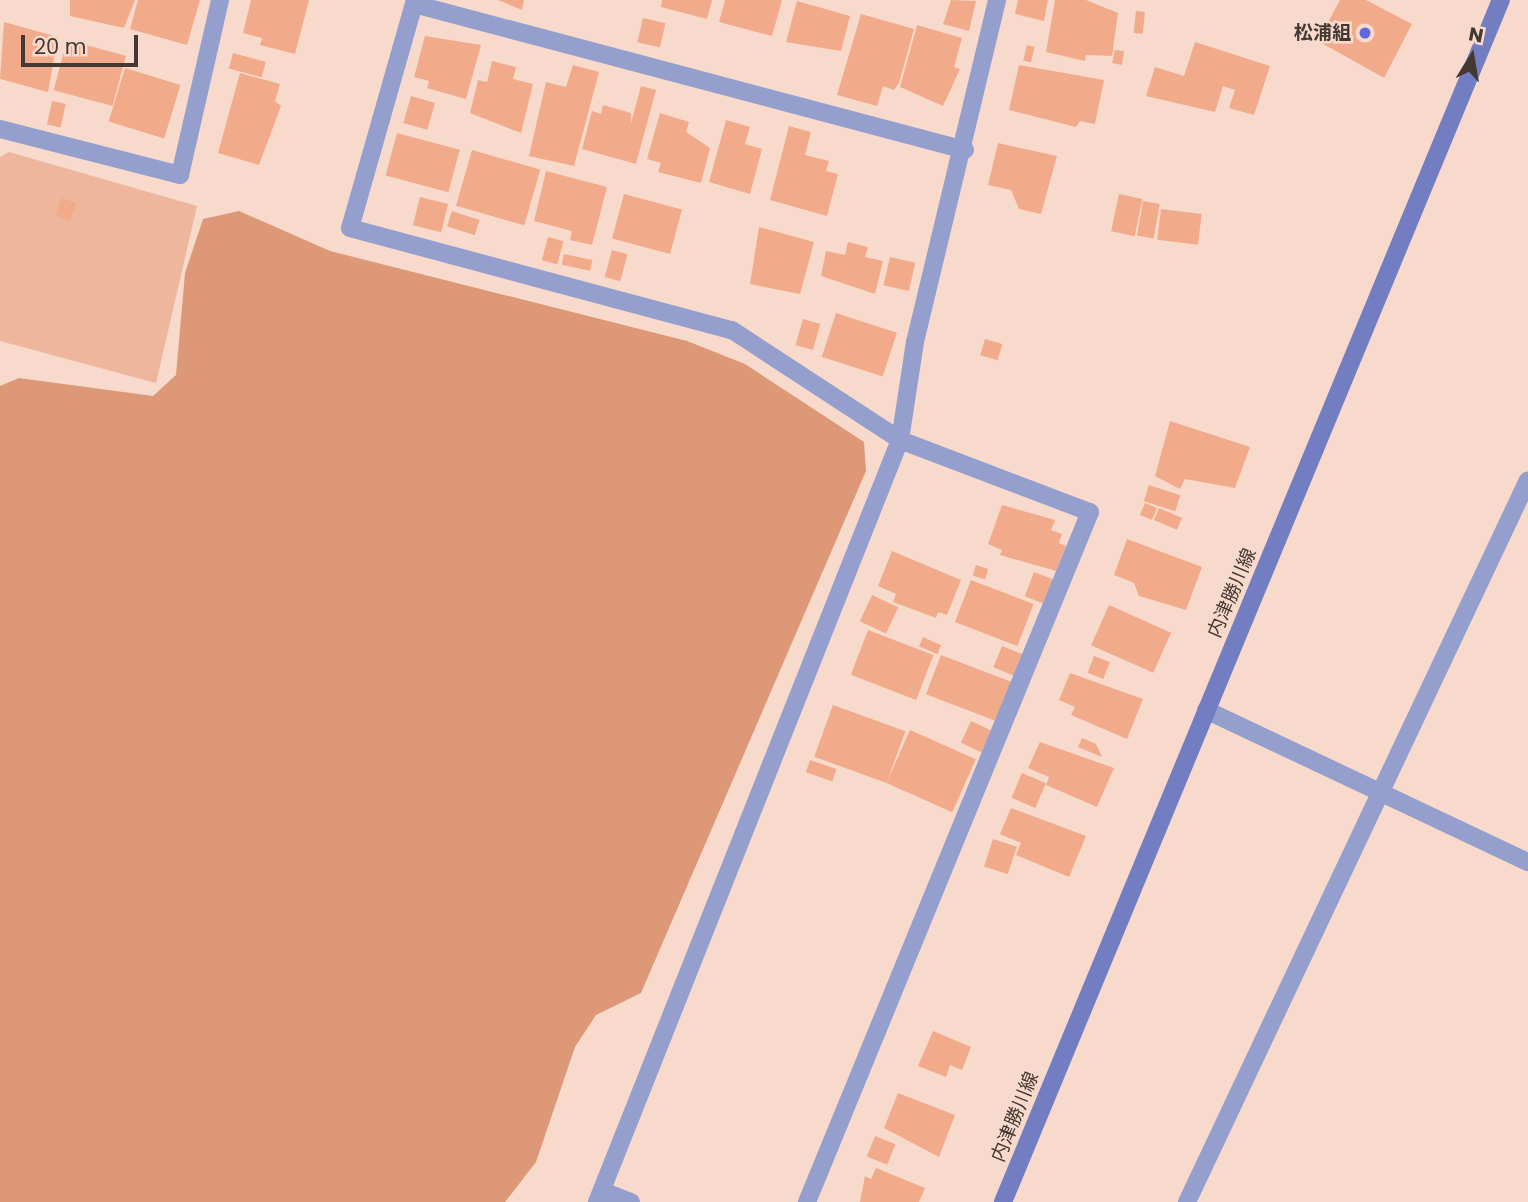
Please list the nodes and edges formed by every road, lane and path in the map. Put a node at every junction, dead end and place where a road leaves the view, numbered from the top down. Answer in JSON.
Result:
{"nodes":[{"id":1,"x":220,"y":0,"type":"edge"},
{"id":2,"x":997,"y":0,"type":"edge"},
{"id":3,"x":1501,"y":0,"type":"edge"},
{"id":4,"x":415,"y":2,"type":"edge"},
{"id":5,"x":0,"y":129,"type":"edge"},
{"id":6,"x":965,"y":150,"type":"junction"},
{"id":7,"x":900,"y":440,"type":"junction"},
{"id":8,"x":1528,"y":480,"type":"edge"},
{"id":9,"x":1206,"y":710,"type":"junction"},
{"id":10,"x":1381,"y":793,"type":"junction"},
{"id":11,"x":1528,"y":862,"type":"edge"},
{"id":12,"x":600,"y":1196,"type":"edge"},
{"id":13,"x":631,"y":1202,"type":"edge"},
{"id":14,"x":807,"y":1202,"type":"edge"},
{"id":15,"x":1003,"y":1202,"type":"edge"},
{"id":16,"x":1187,"y":1202,"type":"edge"}],
"edges":[{"from":1,"to":5,"type":"street"},
{"from":2,"to":6,"type":"street"},
{"from":3,"to":9,"type":"main road","name":"内津勝川線"},
{"from":4,"to":6,"type":"street"},
{"from":4,"to":7,"type":"street"},
{"from":6,"to":7,"type":"street"},
{"from":7,"to":12,"type":"street"},
{"from":7,"to":14,"type":"street"},
{"from":8,"to":10,"type":"street"},
{"from":9,"to":10,"type":"street"},
{"from":9,"to":15,"type":"main road","name":"内津勝川線"},
{"from":10,"to":11,"type":"street"},
{"from":10,"to":16,"type":"street"},
{"from":12,"to":13,"type":"street"}]}
